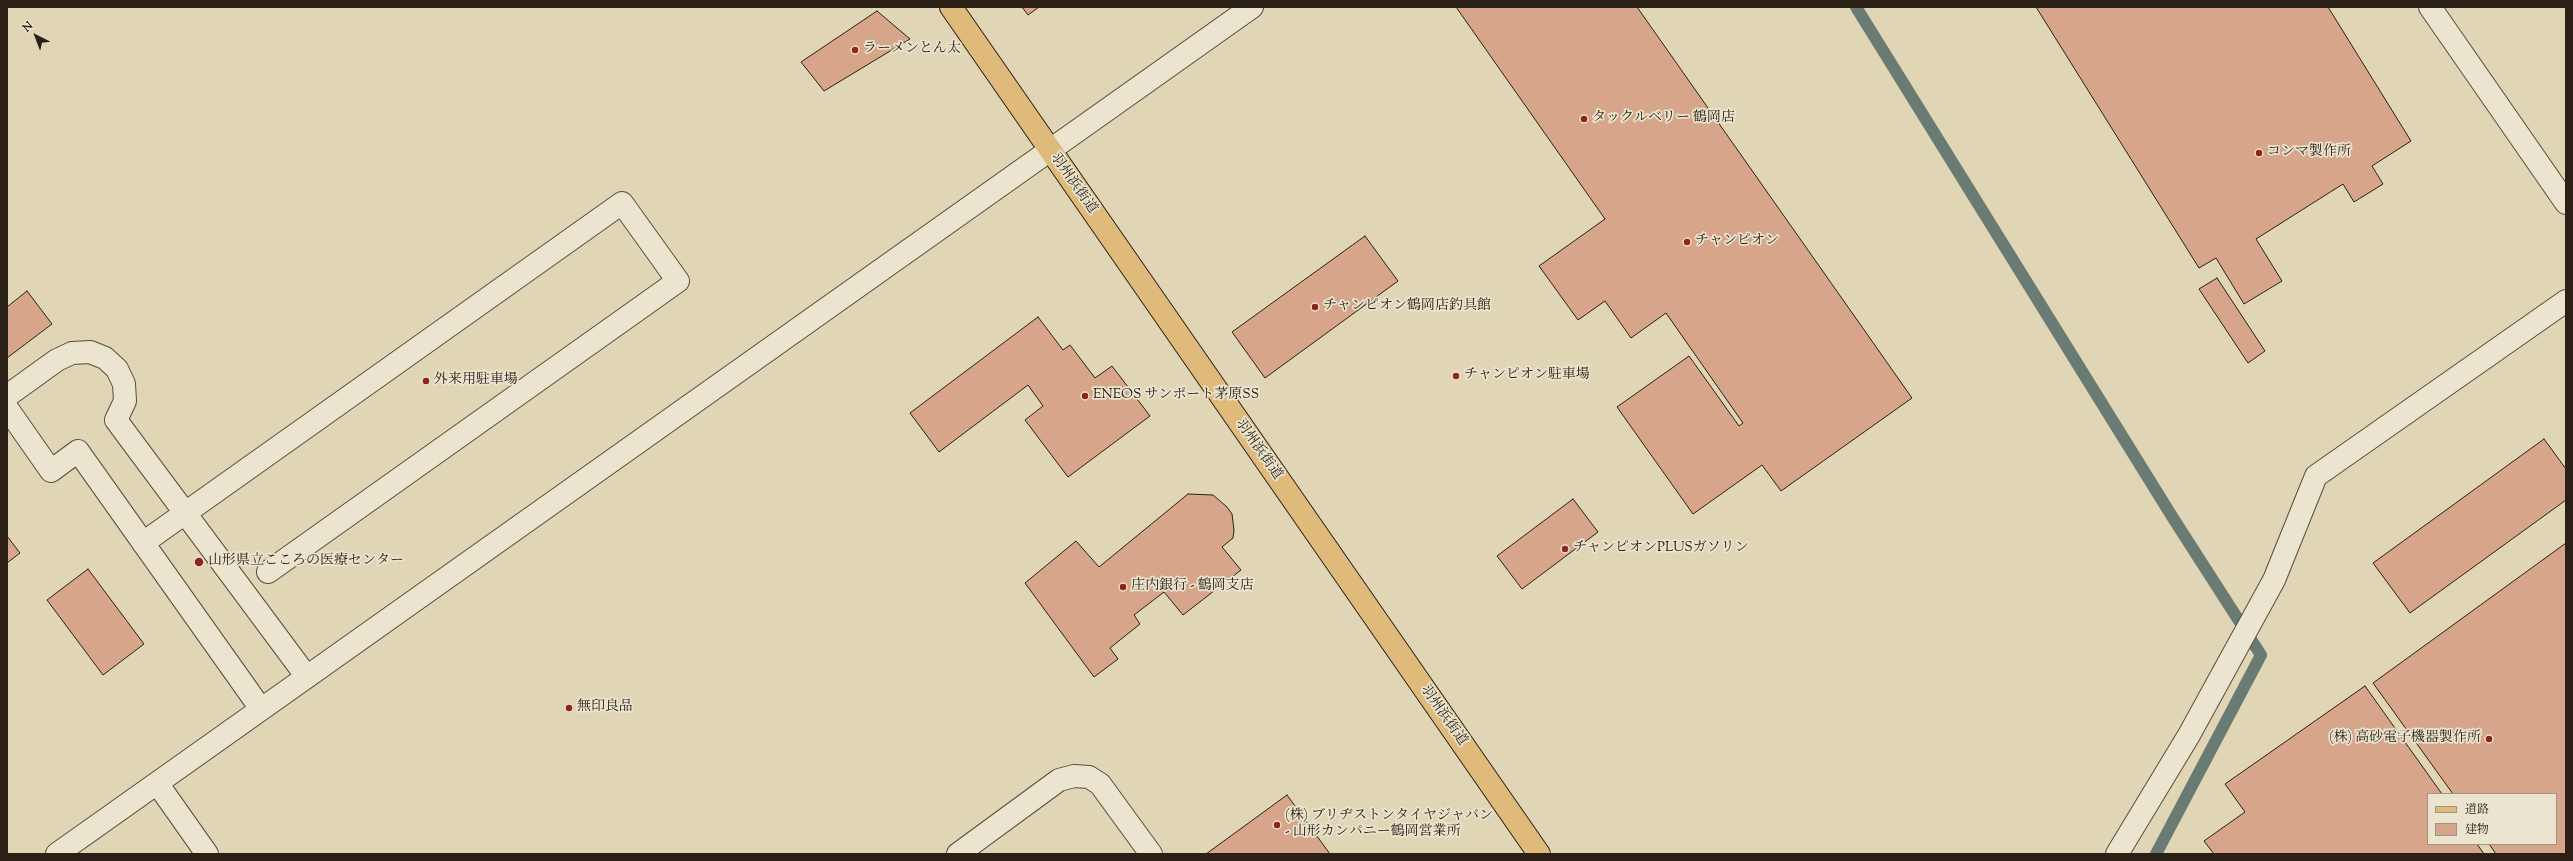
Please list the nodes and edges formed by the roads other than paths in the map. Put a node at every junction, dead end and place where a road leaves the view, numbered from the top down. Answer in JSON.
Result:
{"nodes":[{"id":1,"x":951,"y":7,"type":"edge"},
{"id":2,"x":1252,"y":7,"type":"edge"},
{"id":3,"x":2430,"y":7,"type":"edge"},
{"id":4,"x":1049,"y":150,"type":"junction"},
{"id":5,"x":2566,"y":202,"type":"edge"},
{"id":6,"x":2566,"y":301,"type":"edge"},
{"id":7,"x":7,"y":396,"type":"edge"},
{"id":8,"x":7,"y":408,"type":"edge"},
{"id":9,"x":185,"y":513,"type":"junction"},
{"id":10,"x":143,"y":543,"type":"junction"},
{"id":11,"x":268,"y":572,"type":"dead end"},
{"id":12,"x":307,"y":677,"type":"junction"},
{"id":13,"x":261,"y":709,"type":"junction"},
{"id":14,"x":157,"y":783,"type":"junction"},
{"id":15,"x":57,"y":854,"type":"edge"},
{"id":16,"x":207,"y":854,"type":"edge"},
{"id":17,"x":958,"y":854,"type":"edge"},
{"id":18,"x":1151,"y":854,"type":"edge"},
{"id":19,"x":1539,"y":854,"type":"edge"},
{"id":20,"x":2117,"y":854,"type":"edge"}],
"edges":[{"from":1,"to":4,"type":"main road","name":"羽州浜街道"},
{"from":2,"to":4,"type":"street"},
{"from":3,"to":5,"type":"street"},
{"from":4,"to":12,"type":"street"},
{"from":4,"to":19,"type":"main road","name":"羽州浜街道"},
{"from":6,"to":20,"type":"street"},
{"from":7,"to":9,"type":"street"},
{"from":8,"to":10,"type":"street"},
{"from":9,"to":10,"type":"street"},
{"from":9,"to":11,"type":"street"},
{"from":9,"to":12,"type":"street"},
{"from":10,"to":13,"type":"street"},
{"from":12,"to":13,"type":"street"},
{"from":13,"to":14,"type":"street"},
{"from":14,"to":15,"type":"street"},
{"from":14,"to":16,"type":"street"},
{"from":17,"to":18,"type":"street"}]}
